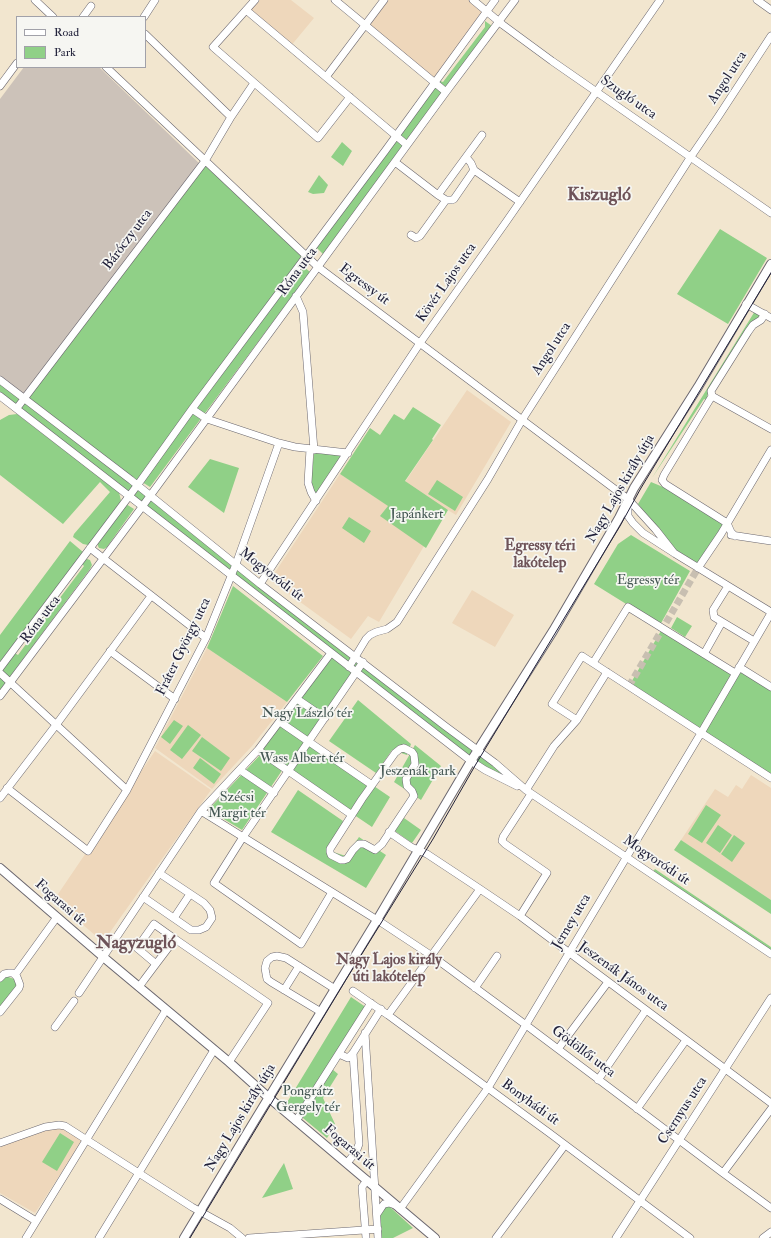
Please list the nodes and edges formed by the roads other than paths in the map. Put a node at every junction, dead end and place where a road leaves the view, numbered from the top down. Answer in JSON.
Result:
{"nodes":[{"id":1,"x":35,"y":0,"type":"edge"},
{"id":2,"x":155,"y":0,"type":"edge"},
{"id":3,"x":254,"y":0,"type":"edge"},
{"id":4,"x":335,"y":0,"type":"edge"},
{"id":5,"x":384,"y":0,"type":"edge"},
{"id":6,"x":473,"y":0,"type":"edge"},
{"id":7,"x":495,"y":0,"type":"edge"},
{"id":8,"x":515,"y":0,"type":"edge"},
{"id":9,"x":660,"y":0,"type":"edge"},
{"id":10,"x":757,"y":0,"type":"edge"},
{"id":11,"x":91,"y":6,"type":"dead end"},
{"id":12,"x":246,"y":10,"type":"junction"},
{"id":13,"x":771,"y":10,"type":"edge"},
{"id":14,"x":486,"y":11,"type":"junction"},
{"id":15,"x":52,"y":16,"type":"edge"},
{"id":16,"x":84,"y":16,"type":"edge"},
{"id":17,"x":145,"y":16,"type":"edge"},
{"id":18,"x":498,"y":22,"type":"junction"},
{"id":19,"x":365,"y":26,"type":"junction"},
{"id":20,"x":146,"y":35,"type":"edge"},
{"id":21,"x":771,"y":36,"type":"edge"},
{"id":22,"x":16,"y":64,"type":"edge"},
{"id":23,"x":107,"y":68,"type":"edge"},
{"id":24,"x":326,"y":77,"type":"junction"},
{"id":25,"x":254,"y":83,"type":"junction"},
{"id":26,"x":434,"y":83,"type":"junction"},
{"id":27,"x":0,"y":86,"type":"edge"},
{"id":28,"x":596,"y":91,"type":"junction"},
{"id":29,"x":446,"y":92,"type":"junction"},
{"id":30,"x":350,"y":97,"type":"junction"},
{"id":31,"x":231,"y":117,"type":"junction"},
{"id":32,"x":482,"y":134,"type":"dead end"},
{"id":33,"x":396,"y":136,"type":"junction"},
{"id":34,"x":407,"y":145,"type":"junction"},
{"id":35,"x":466,"y":157,"type":"junction"},
{"id":36,"x":690,"y":158,"type":"junction"},
{"id":37,"x":205,"y":161,"type":"junction"},
{"id":38,"x":395,"y":162,"type":"junction"},
{"id":39,"x":474,"y":170,"type":"junction"},
{"id":40,"x":438,"y":194,"type":"junction"},
{"id":41,"x":446,"y":200,"type":"junction"},
{"id":42,"x":520,"y":202,"type":"junction"},
{"id":43,"x":771,"y":213,"type":"edge"},
{"id":44,"x":411,"y":235,"type":"dead end"},
{"id":45,"x":306,"y":256,"type":"junction"},
{"id":46,"x":771,"y":264,"type":"edge"},
{"id":47,"x":318,"y":267,"type":"junction"},
{"id":48,"x":296,"y":296,"type":"junction"},
{"id":49,"x":746,"y":304,"type":"junction"},
{"id":50,"x":768,"y":316,"type":"edge"},
{"id":51,"x":420,"y":343,"type":"junction"},
{"id":52,"x":0,"y":380,"type":"edge"},
{"id":53,"x":0,"y":396,"type":"edge"},
{"id":54,"x":712,"y":396,"type":"junction"},
{"id":55,"x":24,"y":399,"type":"junction"},
{"id":56,"x":16,"y":408,"type":"junction"},
{"id":57,"x":192,"y":409,"type":"junction"},
{"id":58,"x":206,"y":419,"type":"junction"},
{"id":59,"x":522,"y":420,"type":"junction"},
{"id":60,"x":771,"y":429,"type":"edge"},
{"id":61,"x":279,"y":443,"type":"junction"},
{"id":62,"x":312,"y":450,"type":"junction"},
{"id":63,"x":771,"y":450,"type":"edge"},
{"id":64,"x":348,"y":453,"type":"junction"},
{"id":65,"x":137,"y":486,"type":"junction"},
{"id":66,"x":149,"y":495,"type":"junction"},
{"id":67,"x":129,"y":496,"type":"junction"},
{"id":68,"x":628,"y":499,"type":"junction"},
{"id":69,"x":316,"y":501,"type":"junction"},
{"id":70,"x":142,"y":506,"type":"junction"},
{"id":71,"x":727,"y":523,"type":"junction"},
{"id":72,"x":656,"y":530,"type":"junction"},
{"id":73,"x":721,"y":534,"type":"junction"},
{"id":74,"x":735,"y":536,"type":"junction"},
{"id":75,"x":651,"y":538,"type":"junction"},
{"id":76,"x":771,"y":541,"type":"edge"},
{"id":77,"x":90,"y":548,"type":"junction"},
{"id":78,"x":674,"y":553,"type":"junction"},
{"id":79,"x":103,"y":559,"type":"junction"},
{"id":80,"x":236,"y":564,"type":"junction"},
{"id":81,"x":698,"y":568,"type":"junction"},
{"id":82,"x":231,"y":576,"type":"junction"},
{"id":83,"x":260,"y":584,"type":"junction"},
{"id":84,"x":728,"y":586,"type":"junction"},
{"id":85,"x":151,"y":596,"type":"junction"},
{"id":86,"x":771,"y":612,"type":"edge"},
{"id":87,"x":722,"y":622,"type":"junction"},
{"id":88,"x":206,"y":638,"type":"junction"},
{"id":89,"x":754,"y":641,"type":"junction"},
{"id":90,"x":110,"y":651,"type":"junction"},
{"id":91,"x":331,"y":653,"type":"junction"},
{"id":92,"x":704,"y":654,"type":"junction"},
{"id":93,"x":356,"y":656,"type":"junction"},
{"id":94,"x":363,"y":662,"type":"junction"},
{"id":95,"x":593,"y":663,"type":"junction"},
{"id":96,"x":739,"y":666,"type":"junction"},
{"id":97,"x":349,"y":667,"type":"junction"},
{"id":98,"x":0,"y":668,"type":"edge"},
{"id":99,"x":607,"y":672,"type":"junction"},
{"id":100,"x":0,"y":673,"type":"edge"},
{"id":101,"x":356,"y":673,"type":"junction"},
{"id":102,"x":735,"y":673,"type":"junction"},
{"id":103,"x":10,"y":683,"type":"junction"},
{"id":104,"x":771,"y":687,"type":"edge"},
{"id":105,"x":0,"y":696,"type":"edge"},
{"id":106,"x":175,"y":698,"type":"junction"},
{"id":107,"x":297,"y":699,"type":"junction"},
{"id":108,"x":325,"y":718,"type":"junction"},
{"id":109,"x":577,"y":720,"type":"junction"},
{"id":110,"x":280,"y":722,"type":"junction"},
{"id":111,"x":56,"y":725,"type":"junction"},
{"id":112,"x":701,"y":733,"type":"junction"},
{"id":113,"x":309,"y":742,"type":"junction"},
{"id":114,"x":258,"y":750,"type":"junction"},
{"id":115,"x":478,"y":751,"type":"junction"},
{"id":116,"x":471,"y":761,"type":"junction"},
{"id":117,"x":240,"y":770,"type":"junction"},
{"id":118,"x":288,"y":771,"type":"junction"},
{"id":119,"x":771,"y":778,"type":"edge"},
{"id":120,"x":372,"y":785,"type":"junction"},
{"id":121,"x":7,"y":788,"type":"junction"},
{"id":122,"x":127,"y":790,"type":"junction"},
{"id":123,"x":528,"y":792,"type":"junction"},
{"id":124,"x":274,"y":793,"type":"junction"},
{"id":125,"x":0,"y":798,"type":"edge"},
{"id":126,"x":201,"y":812,"type":"junction"},
{"id":127,"x":352,"y":815,"type":"junction"},
{"id":128,"x":389,"y":832,"type":"junction"},
{"id":129,"x":243,"y":837,"type":"junction"},
{"id":130,"x":418,"y":850,"type":"junction"},
{"id":131,"x":626,"y":857,"type":"junction"},
{"id":132,"x":0,"y":868,"type":"edge"},
{"id":133,"x":159,"y":873,"type":"junction"},
{"id":134,"x":480,"y":889,"type":"junction"},
{"id":135,"x":332,"y":892,"type":"junction"},
{"id":136,"x":190,"y":894,"type":"junction"},
{"id":137,"x":142,"y":897,"type":"junction"},
{"id":138,"x":520,"y":916,"type":"junction"},
{"id":139,"x":57,"y":917,"type":"junction"},
{"id":140,"x":174,"y":918,"type":"junction"},
{"id":141,"x":377,"y":920,"type":"junction"},
{"id":142,"x":175,"y":939,"type":"junction"},
{"id":143,"x":568,"y":953,"type":"junction"},
{"id":144,"x":771,"y":954,"type":"edge"},
{"id":145,"x":432,"y":956,"type":"junction"},
{"id":146,"x":497,"y":956,"type":"dead end"},
{"id":147,"x":104,"y":957,"type":"junction"},
{"id":148,"x":156,"y":964,"type":"junction"},
{"id":149,"x":299,"y":966,"type":"junction"},
{"id":150,"x":12,"y":974,"type":"junction"},
{"id":151,"x":0,"y":978,"type":"edge"},
{"id":152,"x":608,"y":982,"type":"junction"},
{"id":153,"x":140,"y":987,"type":"junction"},
{"id":154,"x":475,"y":988,"type":"junction"},
{"id":155,"x":335,"y":989,"type":"junction"},
{"id":156,"x":284,"y":990,"type":"junction"},
{"id":157,"x":353,"y":991,"type":"dead end"},
{"id":158,"x":80,"y":992,"type":"dead end"},
{"id":159,"x":771,"y":998,"type":"edge"},
{"id":160,"x":74,"y":1000,"type":"dead end"},
{"id":161,"x":371,"y":1003,"type":"junction"},
{"id":162,"x":381,"y":1009,"type":"junction"},
{"id":163,"x":166,"y":1010,"type":"junction"},
{"id":164,"x":646,"y":1010,"type":"junction"},
{"id":165,"x":768,"y":1011,"type":"edge"},
{"id":166,"x":0,"y":1012,"type":"edge"},
{"id":167,"x":321,"y":1012,"type":"junction"},
{"id":168,"x":388,"y":1015,"type":"junction"},
{"id":169,"x":526,"y":1025,"type":"junction"},
{"id":170,"x":55,"y":1027,"type":"dead end"},
{"id":171,"x":365,"y":1033,"type":"junction"},
{"id":172,"x":686,"y":1040,"type":"junction"},
{"id":173,"x":558,"y":1049,"type":"junction"},
{"id":174,"x":214,"y":1050,"type":"junction"},
{"id":175,"x":353,"y":1053,"type":"junction"},
{"id":176,"x":339,"y":1054,"type":"junction"},
{"id":177,"x":228,"y":1062,"type":"junction"},
{"id":178,"x":726,"y":1069,"type":"junction"},
{"id":179,"x":598,"y":1080,"type":"junction"},
{"id":180,"x":488,"y":1088,"type":"junction"},
{"id":181,"x":268,"y":1097,"type":"junction"},
{"id":182,"x":771,"y":1103,"type":"edge"},
{"id":183,"x":637,"y":1109,"type":"junction"},
{"id":184,"x":771,"y":1109,"type":"edge"},
{"id":185,"x":296,"y":1121,"type":"junction"},
{"id":186,"x":86,"y":1140,"type":"junction"},
{"id":187,"x":679,"y":1140,"type":"junction"},
{"id":188,"x":0,"y":1143,"type":"edge"},
{"id":189,"x":565,"y":1145,"type":"junction"},
{"id":190,"x":347,"y":1163,"type":"junction"},
{"id":191,"x":139,"y":1173,"type":"junction"},
{"id":192,"x":723,"y":1173,"type":"junction"},
{"id":193,"x":367,"y":1180,"type":"junction"},
{"id":194,"x":375,"y":1187,"type":"junction"},
{"id":195,"x":0,"y":1199,"type":"edge"},
{"id":196,"x":640,"y":1201,"type":"junction"},
{"id":197,"x":398,"y":1207,"type":"junction"},
{"id":198,"x":771,"y":1208,"type":"edge"},
{"id":199,"x":200,"y":1211,"type":"junction"},
{"id":200,"x":377,"y":1215,"type":"junction"},
{"id":201,"x":36,"y":1221,"type":"junction"},
{"id":202,"x":378,"y":1230,"type":"junction"},
{"id":203,"x":771,"y":1232,"type":"edge"},
{"id":204,"x":365,"y":1234,"type":"edge"},
{"id":205,"x":26,"y":1238,"type":"edge"},
{"id":206,"x":99,"y":1238,"type":"edge"},
{"id":207,"x":184,"y":1238,"type":"edge"},
{"id":208,"x":242,"y":1238,"type":"edge"},
{"id":209,"x":249,"y":1238,"type":"edge"},
{"id":210,"x":378,"y":1238,"type":"edge"},
{"id":211,"x":435,"y":1238,"type":"edge"},
{"id":212,"x":496,"y":1238,"type":"edge"},
{"id":213,"x":616,"y":1238,"type":"edge"},
{"id":214,"x":690,"y":1238,"type":"edge"},
{"id":215,"x":763,"y":1238,"type":"edge"}],
"edges":[{"from":1,"to":15,"type":"street"},
{"from":2,"to":17,"type":"street"},
{"from":3,"to":12,"type":"street"},
{"from":4,"to":19,"type":"street"},
{"from":5,"to":19,"type":"street"},
{"from":6,"to":14,"type":"street","name":"Szugló utca"},
{"from":7,"to":14,"type":"street","name":"Róna utca"},
{"from":8,"to":18,"type":"street","name":"Róna utca"},
{"from":9,"to":28,"type":"street","name":"Kövér Lajos utca"},
{"from":10,"to":13,"type":"street"},
{"from":11,"to":16,"type":"street"},
{"from":12,"to":24,"type":"street"},
{"from":12,"to":25,"type":"street"},
{"from":14,"to":18,"type":"street","name":"Szugló utca"},
{"from":14,"to":26,"type":"street","name":"Róna utca"},
{"from":18,"to":28,"type":"street","name":"Szugló utca"},
{"from":18,"to":29,"type":"street","name":"Róna utca"},
{"from":19,"to":24,"type":"street"},
{"from":19,"to":26,"type":"street"},
{"from":20,"to":31,"type":"street"},
{"from":21,"to":36,"type":"street","name":"Angol utca"},
{"from":22,"to":27,"type":"street"},
{"from":23,"to":37,"type":"street","name":"Egressy út"},
{"from":24,"to":30,"type":"street"},
{"from":25,"to":30,"type":"street"},
{"from":25,"to":31,"type":"street","name":"Báróczy utca"},
{"from":26,"to":29,"type":"street"},
{"from":26,"to":33,"type":"street","name":"Róna utca"},
{"from":28,"to":36,"type":"street","name":"Szugló utca"},
{"from":28,"to":42,"type":"street","name":"Kövér Lajos utca"},
{"from":29,"to":34,"type":"street","name":"Róna utca"},
{"from":30,"to":33,"type":"street"},
{"from":31,"to":37,"type":"street","name":"Báróczy utca"},
{"from":32,"to":35,"type":"street"},
{"from":33,"to":34,"type":"street"},
{"from":33,"to":45,"type":"street","name":"Róna utca"},
{"from":34,"to":38,"type":"street","name":"Róna utca"},
{"from":35,"to":39,"type":"street"},
{"from":35,"to":40,"type":"street"},
{"from":36,"to":43,"type":"street","name":"Szugló utca"},
{"from":36,"to":59,"type":"street","name":"Angol utca"},
{"from":37,"to":45,"type":"street","name":"Egressy út"},
{"from":37,"to":55,"type":"street","name":"Báróczy utca"},
{"from":38,"to":40,"type":"street"},
{"from":38,"to":47,"type":"street","name":"Róna utca"},
{"from":39,"to":41,"type":"street"},
{"from":39,"to":42,"type":"street"},
{"from":40,"to":41,"type":"street"},
{"from":41,"to":44,"type":"street"},
{"from":42,"to":51,"type":"street","name":"Kövér Lajos utca"},
{"from":45,"to":47,"type":"street","name":"Egressy út"},
{"from":45,"to":57,"type":"street","name":"Róna utca"},
{"from":46,"to":49,"type":"main road","name":"Nagy Lajos király útja"},
{"from":47,"to":48,"type":"street","name":"Róna utca"},
{"from":47,"to":51,"type":"street","name":"Egressy út"},
{"from":48,"to":58,"type":"street","name":"Róna utca"},
{"from":48,"to":62,"type":"street"},
{"from":49,"to":50,"type":"street"},
{"from":49,"to":68,"type":"main road","name":"Nagy Lajos király útja"},
{"from":50,"to":54,"type":"street"},
{"from":51,"to":59,"type":"street","name":"Egressy út"},
{"from":51,"to":64,"type":"street","name":"Kövér Lajos utca"},
{"from":52,"to":55,"type":"street","name":"Mogyoródi út"},
{"from":53,"to":56,"type":"street","name":"Mogyoródi út"},
{"from":54,"to":60,"type":"street"},
{"from":54,"to":71,"type":"street"},
{"from":55,"to":56,"type":"street","name":"Báróczy utca"},
{"from":55,"to":65,"type":"street","name":"Mogyoródi út"},
{"from":56,"to":67,"type":"street","name":"Mogyoródi út"},
{"from":57,"to":58,"type":"street"},
{"from":57,"to":65,"type":"street","name":"Róna utca"},
{"from":58,"to":61,"type":"street"},
{"from":58,"to":66,"type":"street","name":"Róna utca"},
{"from":59,"to":68,"type":"street","name":"Egressy út"},
{"from":59,"to":93,"type":"street","name":"Angol utca"},
{"from":61,"to":62,"type":"street"},
{"from":61,"to":80,"type":"street","name":"Fráter György utca"},
{"from":62,"to":64,"type":"street"},
{"from":62,"to":69,"type":"street"},
{"from":63,"to":71,"type":"street"},
{"from":64,"to":69,"type":"street","name":"Kövér Lajos utca"},
{"from":65,"to":66,"type":"street","name":"Mogyoródi út"},
{"from":65,"to":67,"type":"street","name":"Róna utca"},
{"from":66,"to":70,"type":"street","name":"Róna utca"},
{"from":66,"to":80,"type":"street","name":"Mogyoródi út"},
{"from":67,"to":70,"type":"street","name":"Mogyoródi út"},
{"from":67,"to":77,"type":"street","name":"Róna utca"},
{"from":68,"to":72,"type":"street","name":"Egressy út"},
{"from":68,"to":75,"type":"street","name":"Egressy út"},
{"from":68,"to":115,"type":"main road","name":"Nagy Lajos király útja"},
{"from":69,"to":83,"type":"street","name":"Kövér Lajos utca"},
{"from":70,"to":79,"type":"street","name":"Róna utca"},
{"from":70,"to":82,"type":"street","name":"Mogyoródi út"},
{"from":71,"to":73,"type":"street"},
{"from":71,"to":74,"type":"street"},
{"from":72,"to":75,"type":"street"},
{"from":72,"to":78,"type":"street","name":"Egressy út"},
{"from":73,"to":74,"type":"street"},
{"from":73,"to":81,"type":"street"},
{"from":74,"to":76,"type":"street"},
{"from":75,"to":78,"type":"street","name":"Egressy út"},
{"from":77,"to":79,"type":"street"},
{"from":77,"to":98,"type":"street","name":"Róna utca"},
{"from":78,"to":81,"type":"street","name":"Egressy út"},
{"from":79,"to":85,"type":"street"},
{"from":79,"to":103,"type":"street","name":"Róna utca"},
{"from":80,"to":82,"type":"street","name":"Fráter György utca"},
{"from":80,"to":83,"type":"street","name":"Mogyoródi út"},
{"from":81,"to":84,"type":"street","name":"Egressy út"},
{"from":82,"to":88,"type":"street","name":"Fráter György utca"},
{"from":82,"to":91,"type":"street","name":"Mogyoródi út"},
{"from":83,"to":93,"type":"street","name":"Mogyoródi út"},
{"from":84,"to":86,"type":"street","name":"Egressy út"},
{"from":84,"to":87,"type":"street"},
{"from":85,"to":88,"type":"street"},
{"from":85,"to":90,"type":"street"},
{"from":86,"to":89,"type":"street","name":"Jerney utca"},
{"from":87,"to":89,"type":"street"},
{"from":87,"to":92,"type":"street"},
{"from":88,"to":106,"type":"street","name":"Fráter György utca"},
{"from":89,"to":96,"type":"street","name":"Jerney utca"},
{"from":90,"to":106,"type":"street"},
{"from":90,"to":111,"type":"street"},
{"from":91,"to":97,"type":"street","name":"Mogyoródi út"},
{"from":91,"to":107,"type":"street"},
{"from":92,"to":95,"type":"street"},
{"from":92,"to":102,"type":"street"},
{"from":93,"to":94,"type":"street","name":"Mogyoródi út"},
{"from":93,"to":97,"type":"street","name":"Angol utca"},
{"from":94,"to":101,"type":"street"},
{"from":94,"to":115,"type":"street","name":"Mogyoródi út"},
{"from":95,"to":99,"type":"street"},
{"from":95,"to":109,"type":"street"},
{"from":96,"to":102,"type":"street","name":"Jerney utca"},
{"from":96,"to":104,"type":"street"},
{"from":97,"to":101,"type":"street","name":"Mogyoródi út"},
{"from":99,"to":109,"type":"street"},
{"from":99,"to":112,"type":"street"},
{"from":100,"to":103,"type":"street"},
{"from":101,"to":108,"type":"street"},
{"from":101,"to":116,"type":"street","name":"Mogyoródi út"},
{"from":102,"to":112,"type":"street","name":"Jerney utca"},
{"from":103,"to":105,"type":"street","name":"Róna utca"},
{"from":103,"to":111,"type":"street"},
{"from":106,"to":122,"type":"street","name":"Fráter György utca"},
{"from":107,"to":108,"type":"street"},
{"from":107,"to":110,"type":"street"},
{"from":108,"to":113,"type":"street"},
{"from":109,"to":123,"type":"street"},
{"from":110,"to":113,"type":"street"},
{"from":110,"to":114,"type":"street"},
{"from":111,"to":121,"type":"street"},
{"from":111,"to":122,"type":"street"},
{"from":112,"to":119,"type":"street"},
{"from":112,"to":131,"type":"street","name":"Jerney utca"},
{"from":113,"to":118,"type":"street"},
{"from":113,"to":120,"type":"street"},
{"from":114,"to":117,"type":"street"},
{"from":114,"to":118,"type":"street"},
{"from":115,"to":116,"type":"main road","name":"Nagy Lajos király útja"},
{"from":115,"to":123,"type":"street","name":"Mogyoródi út"},
{"from":116,"to":123,"type":"street","name":"Mogyoródi út"},
{"from":116,"to":130,"type":"main road","name":"Nagy Lajos király útja"},
{"from":117,"to":124,"type":"street"},
{"from":117,"to":126,"type":"street"},
{"from":118,"to":124,"type":"street"},
{"from":118,"to":127,"type":"street"},
{"from":120,"to":127,"type":"street"},
{"from":120,"to":128,"type":"street"},
{"from":121,"to":122,"type":"street","name":"Fráter György utca"},
{"from":121,"to":125,"type":"street"},
{"from":123,"to":131,"type":"street","name":"Mogyoródi út"},
{"from":123,"to":138,"type":"street"},
{"from":124,"to":129,"type":"street"},
{"from":126,"to":129,"type":"street","name":"Gödöllői utca"},
{"from":126,"to":133,"type":"street"},
{"from":127,"to":128,"type":"street"},
{"from":128,"to":130,"type":"street"},
{"from":129,"to":135,"type":"street","name":"Gödöllői utca"},
{"from":129,"to":135,"type":"street"},
{"from":130,"to":134,"type":"street","name":"Jeszenák János utca"},
{"from":130,"to":141,"type":"main road","name":"Nagy Lajos király útja"},
{"from":131,"to":143,"type":"street","name":"Jerney utca"},
{"from":131,"to":144,"type":"street","name":"Mogyoródi út"},
{"from":132,"to":139,"type":"main road","name":"Fogarasi út"},
{"from":133,"to":136,"type":"street"},
{"from":133,"to":137,"type":"street"},
{"from":134,"to":138,"type":"street","name":"Jeszenák János utca"},
{"from":134,"to":145,"type":"street"},
{"from":135,"to":141,"type":"street","name":"Gödöllői utca"},
{"from":136,"to":140,"type":"street"},
{"from":136,"to":140,"type":"street"},
{"from":137,"to":140,"type":"street"},
{"from":137,"to":147,"type":"street"},
{"from":138,"to":143,"type":"street","name":"Jeszenák János utca"},
{"from":139,"to":147,"type":"main road","name":"Fogarasi út"},
{"from":139,"to":150,"type":"street"},
{"from":141,"to":145,"type":"street","name":"Gödöllői utca"},
{"from":141,"to":155,"type":"main road","name":"Nagy Lajos király útja"},
{"from":142,"to":148,"type":"street"},
{"from":142,"to":148,"type":"street"},
{"from":142,"to":177,"type":"street"},
{"from":143,"to":152,"type":"street","name":"Jeszenák János utca"},
{"from":143,"to":169,"type":"street","name":"Jerney utca"},
{"from":145,"to":154,"type":"street","name":"Gödöllői utca"},
{"from":145,"to":168,"type":"street"},
{"from":146,"to":154,"type":"street"},
{"from":147,"to":153,"type":"main road","name":"Fogarasi út"},
{"from":147,"to":158,"type":"street"},
{"from":148,"to":153,"type":"street"},
{"from":149,"to":155,"type":"street"},
{"from":149,"to":156,"type":"street"},
{"from":149,"to":156,"type":"street"},
{"from":150,"to":151,"type":"street"},
{"from":150,"to":166,"type":"street"},
{"from":152,"to":164,"type":"street","name":"Jeszenák János utca"},
{"from":152,"to":173,"type":"street"},
{"from":153,"to":163,"type":"main road","name":"Fogarasi út"},
{"from":154,"to":169,"type":"street","name":"Gödöllői utca"},
{"from":155,"to":167,"type":"main road","name":"Nagy Lajos király útja"},
{"from":156,"to":167,"type":"street"},
{"from":157,"to":161,"type":"street","name":"Bonyhádi út"},
{"from":159,"to":165,"type":"street","name":"Csernyus utca"},
{"from":160,"to":170,"type":"street"},
{"from":161,"to":162,"type":"street","name":"Bonyhádi út"},
{"from":161,"to":176,"type":"street"},
{"from":162,"to":168,"type":"street","name":"Bonyhádi út"},
{"from":162,"to":171,"type":"street"},
{"from":163,"to":174,"type":"main road","name":"Fogarasi út"},
{"from":163,"to":186,"type":"street"},
{"from":164,"to":172,"type":"street","name":"Jeszenák János utca"},
{"from":164,"to":179,"type":"street"},
{"from":165,"to":178,"type":"street","name":"Csernyus utca"},
{"from":167,"to":181,"type":"main road","name":"Nagy Lajos király útja"},
{"from":168,"to":180,"type":"street","name":"Bonyhádi út"},
{"from":169,"to":173,"type":"street","name":"Gödöllői utca"},
{"from":169,"to":180,"type":"street","name":"Jerney utca"},
{"from":171,"to":175,"type":"street"},
{"from":171,"to":194,"type":"street"},
{"from":172,"to":178,"type":"street","name":"Jeszenák János utca"},
{"from":172,"to":183,"type":"street"},
{"from":173,"to":179,"type":"street","name":"Gödöllői utca"},
{"from":174,"to":177,"type":"main road","name":"Fogarasi út"},
{"from":174,"to":191,"type":"street"},
{"from":175,"to":176,"type":"street"},
{"from":175,"to":190,"type":"street"},
{"from":176,"to":185,"type":"street"},
{"from":177,"to":181,"type":"main road","name":"Fogarasi út"},
{"from":178,"to":182,"type":"street","name":"Jeszenák János utca"},
{"from":178,"to":187,"type":"street","name":"Csernyus utca"},
{"from":179,"to":183,"type":"street","name":"Gödöllői utca"},
{"from":180,"to":189,"type":"street","name":"Bonyhádi út"},
{"from":180,"to":197,"type":"street","name":"Jerney utca"},
{"from":181,"to":185,"type":"main road","name":"Fogarasi út"},
{"from":181,"to":199,"type":"main road","name":"Nagy Lajos király útja"},
{"from":183,"to":187,"type":"street","name":"Gödöllői utca"},
{"from":184,"to":192,"type":"street"},
{"from":185,"to":190,"type":"main road","name":"Fogarasi út"},
{"from":186,"to":188,"type":"street"},
{"from":186,"to":191,"type":"street"},
{"from":186,"to":201,"type":"street"},
{"from":187,"to":192,"type":"street","name":"Gödöllői utca"},
{"from":187,"to":196,"type":"street","name":"Csernyus utca"},
{"from":189,"to":196,"type":"street","name":"Bonyhádi út"},
{"from":189,"to":212,"type":"street"},
{"from":190,"to":193,"type":"main road","name":"Fogarasi út"},
{"from":191,"to":199,"type":"street"},
{"from":191,"to":206,"type":"street"},
{"from":192,"to":198,"type":"street","name":"Gödöllői utca"},
{"from":193,"to":194,"type":"main road","name":"Fogarasi út"},
{"from":193,"to":204,"type":"street"},
{"from":194,"to":197,"type":"main road","name":"Fogarasi út"},
{"from":194,"to":200,"type":"street"},
{"from":195,"to":201,"type":"street"},
{"from":196,"to":213,"type":"street","name":"Csernyus utca"},
{"from":196,"to":214,"type":"street","name":"Bonyhádi út"},
{"from":197,"to":200,"type":"street"},
{"from":197,"to":211,"type":"main road","name":"Fogarasi út"},
{"from":199,"to":207,"type":"main road","name":"Nagy Lajos király útja"},
{"from":199,"to":208,"type":"street"},
{"from":200,"to":202,"type":"street"},
{"from":201,"to":205,"type":"street"},
{"from":202,"to":204,"type":"street"},
{"from":202,"to":210,"type":"street"},
{"from":203,"to":215,"type":"street"},
{"from":204,"to":209,"type":"street"}]}
